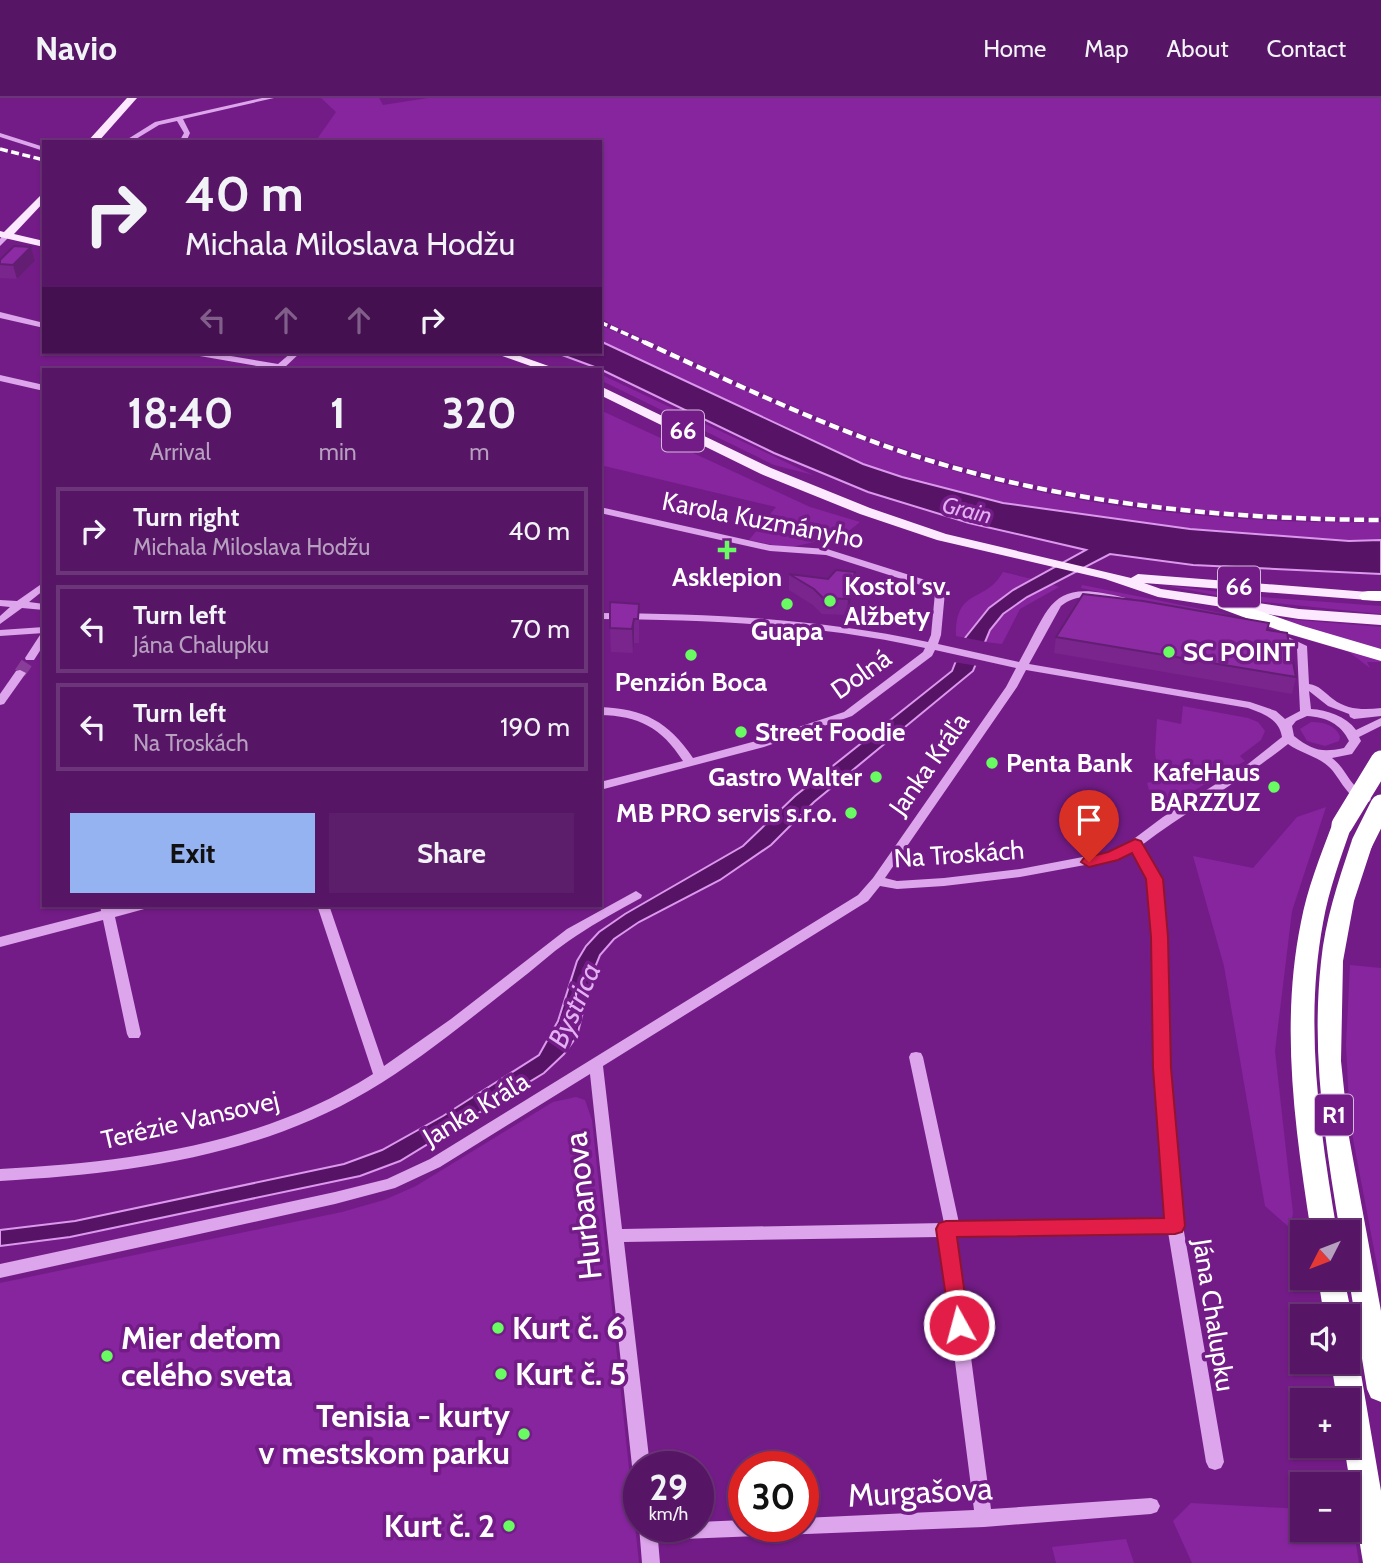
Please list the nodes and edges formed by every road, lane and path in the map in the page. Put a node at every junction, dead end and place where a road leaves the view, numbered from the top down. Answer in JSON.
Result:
{"nodes":[{"id":1,"x":132,"y":98,"type":"edge"},
{"id":2,"x":235,"y":98,"type":"edge"},
{"id":3,"x":271,"y":98,"type":"edge"},
{"id":4,"x":222,"y":110,"type":"junction"},
{"id":5,"x":179,"y":118,"type":"junction"},
{"id":6,"x":0,"y":135,"type":"edge"},
{"id":7,"x":94,"y":140,"type":"edge"},
{"id":8,"x":129,"y":140,"type":"edge"},
{"id":9,"x":183,"y":140,"type":"edge"},
{"id":10,"x":42,"y":148,"type":"edge"},
{"id":11,"x":42,"y":197,"type":"edge"},
{"id":12,"x":2,"y":238,"type":"edge"},
{"id":13,"x":42,"y":244,"type":"edge"},
{"id":14,"x":0,"y":315,"type":"edge"},
{"id":15,"x":42,"y":326,"type":"edge"},
{"id":16,"x":205,"y":354,"type":"edge"},
{"id":17,"x":295,"y":354,"type":"edge"},
{"id":18,"x":503,"y":354,"type":"edge"},
{"id":19,"x":279,"y":368,"type":"edge"},
{"id":20,"x":548,"y":368,"type":"edge"},
{"id":21,"x":0,"y":378,"type":"edge"},
{"id":22,"x":42,"y":388,"type":"edge"},
{"id":23,"x":602,"y":391,"type":"edge"},
{"id":24,"x":602,"y":510,"type":"edge"},
{"id":25,"x":1110,"y":576,"type":"junction"},
{"id":26,"x":40,"y":587,"type":"dead end"},
{"id":27,"x":1377,"y":596,"type":"edge"},
{"id":28,"x":1061,"y":599,"type":"joint"},
{"id":29,"x":0,"y":603,"type":"edge"},
{"id":30,"x":1138,"y":603,"type":"edge"},
{"id":31,"x":1225,"y":604,"type":"junction"},
{"id":32,"x":19,"y":605,"type":"junction"},
{"id":33,"x":42,"y":607,"type":"edge"},
{"id":34,"x":602,"y":616,"type":"edge"},
{"id":35,"x":1381,"y":620,"type":"edge"},
{"id":36,"x":0,"y":621,"type":"edge"},
{"id":37,"x":42,"y":630,"type":"edge"},
{"id":38,"x":1266,"y":632,"type":"edge"},
{"id":39,"x":0,"y":633,"type":"edge"},
{"id":40,"x":42,"y":640,"type":"edge"},
{"id":41,"x":932,"y":646,"type":"junction"},
{"id":42,"x":1381,"y":655,"type":"edge"},
{"id":43,"x":30,"y":658,"type":"tunnel mouth"},
{"id":44,"x":1023,"y":666,"type":"junction"},
{"id":45,"x":20,"y":673,"type":"tunnel mouth"},
{"id":46,"x":1308,"y":683,"type":"junction"},
{"id":47,"x":0,"y":702,"type":"edge"},
{"id":48,"x":602,"y":711,"type":"edge"},
{"id":49,"x":1381,"y":712,"type":"edge"},
{"id":50,"x":1306,"y":713,"type":"junction"},
{"id":51,"x":1359,"y":714,"type":"junction"},
{"id":52,"x":1328,"y":716,"type":"junction"},
{"id":53,"x":1381,"y":722,"type":"edge"},
{"id":54,"x":1287,"y":732,"type":"junction"},
{"id":55,"x":1354,"y":735,"type":"junction"},
{"id":56,"x":1304,"y":750,"type":"junction"},
{"id":57,"x":1348,"y":751,"type":"junction"},
{"id":58,"x":1318,"y":754,"type":"junction"},
{"id":59,"x":1265,"y":758,"type":"junction"},
{"id":60,"x":1381,"y":761,"type":"edge"},
{"id":61,"x":690,"y":763,"type":"junction"},
{"id":62,"x":1342,"y":773,"type":"junction"},
{"id":63,"x":602,"y":785,"type":"edge"},
{"id":64,"x":1381,"y":806,"type":"edge"},
{"id":65,"x":1135,"y":844,"type":"junction"},
{"id":66,"x":877,"y":881,"type":"junction"},
{"id":67,"x":636,"y":895,"type":"dead end"},
{"id":68,"x":125,"y":907,"type":"edge"},
{"id":69,"x":324,"y":907,"type":"edge"},
{"id":70,"x":107,"y":909,"type":"edge"},
{"id":71,"x":0,"y":943,"type":"edge"},
{"id":72,"x":134,"y":1034,"type":"dead end"},
{"id":73,"x":916,"y":1056,"type":"dead end"},
{"id":74,"x":596,"y":1065,"type":"junction"},
{"id":75,"x":380,"y":1075,"type":"junction"},
{"id":76,"x":0,"y":1175,"type":"edge"},
{"id":77,"x":1322,"y":1220,"type":"edge"},
{"id":78,"x":1175,"y":1226,"type":"junction"},
{"id":79,"x":949,"y":1229,"type":"junction"},
{"id":80,"x":616,"y":1236,"type":"junction"},
{"id":81,"x":0,"y":1272,"type":"edge"},
{"id":82,"x":1347,"y":1374,"type":"edge"},
{"id":83,"x":1381,"y":1389,"type":"edge"},
{"id":84,"x":639,"y":1451,"type":"edge"},
{"id":85,"x":1215,"y":1462,"type":"dead end"},
{"id":86,"x":1152,"y":1506,"type":"dead end"},
{"id":87,"x":984,"y":1519,"type":"junction"},
{"id":88,"x":714,"y":1527,"type":"edge"},
{"id":89,"x":649,"y":1542,"type":"edge"},
{"id":90,"x":651,"y":1563,"type":"edge"},
{"id":91,"x":1378,"y":1563,"type":"edge"}],
"edges":[{"from":1,"to":7,"type":"main road"},
{"from":2,"to":4,"type":"street"},
{"from":3,"to":4,"type":"street"},
{"from":4,"to":5,"type":"street"},
{"from":5,"to":8,"type":"street"},
{"from":5,"to":9,"type":"street"},
{"from":6,"to":10,"type":"street"},
{"from":11,"to":12,"type":"main road"},
{"from":12,"to":13,"type":"main road"},
{"from":14,"to":15,"type":"street"},
{"from":16,"to":19,"type":"street"},
{"from":17,"to":19,"type":"street"},
{"from":18,"to":20,"type":"main road"},
{"from":21,"to":22,"type":"street"},
{"from":23,"to":25,"type":"main road","number":"66"},
{"from":24,"to":41,"type":"street","name":"Karola Kuzmányho"},
{"from":25,"to":27,"type":"main road","number":"66"},
{"from":25,"to":31,"type":"main road","number":"66"},
{"from":26,"to":32,"type":"street"},
{"from":28,"to":30,"type":"street"},
{"from":28,"to":44,"type":"street","name":"Janka Kráľa"},
{"from":29,"to":32,"type":"street"},
{"from":31,"to":35,"type":"main road"},
{"from":31,"to":42,"type":"highway"},
{"from":32,"to":33,"type":"street"},
{"from":32,"to":36,"type":"street"},
{"from":34,"to":41,"type":"street","name":"Dolná"},
{"from":37,"to":39,"type":"street"},
{"from":38,"to":46,"type":"street"},
{"from":40,"to":43,"type":"street"},
{"from":41,"to":44,"type":"street"},
{"from":41,"to":61,"type":"street","name":"Dolná"},
{"from":44,"to":54,"type":"street"},
{"from":44,"to":66,"type":"street","name":"Janka Kráľa"},
{"from":45,"to":47,"type":"street"},
{"from":46,"to":50,"type":"street"},
{"from":46,"to":51,"type":"street"},
{"from":46,"to":52,"type":"street"},
{"from":48,"to":61,"type":"street"},
{"from":49,"to":51,"type":"street"},
{"from":50,"to":52,"type":"street"},
{"from":50,"to":54,"type":"street"},
{"from":51,"to":52,"type":"street"},
{"from":52,"to":55,"type":"street"},
{"from":53,"to":55,"type":"street"},
{"from":54,"to":56,"type":"street"},
{"from":54,"to":59,"type":"street","name":"Na Troskách"},
{"from":55,"to":57,"type":"street"},
{"from":56,"to":58,"type":"street"},
{"from":56,"to":59,"type":"street","name":"Na Troskách"},
{"from":57,"to":58,"type":"street"},
{"from":57,"to":62,"type":"street"},
{"from":58,"to":62,"type":"street"},
{"from":59,"to":65,"type":"street","name":"Na Troskách"},
{"from":60,"to":77,"type":"highway","number":"R1","bridge":true},
{"from":61,"to":63,"type":"street","name":"Dolná"},
{"from":62,"to":64,"type":"street"},
{"from":64,"to":83,"type":"highway","number":"R1","bridge":true},
{"from":65,"to":66,"type":"street","name":"Na Troskách"},
{"from":65,"to":78,"type":"street","name":"Jána Chalupku"},
{"from":66,"to":74,"type":"street","name":"Janka Kráľa"},
{"from":67,"to":75,"type":"street","name":"Terézie Vansovej"},
{"from":68,"to":70,"type":"street"},
{"from":69,"to":75,"type":"street"},
{"from":70,"to":71,"type":"street"},
{"from":70,"to":72,"type":"street"},
{"from":73,"to":79,"type":"street"},
{"from":74,"to":80,"type":"street","name":"Hurbanova"},
{"from":74,"to":81,"type":"street","name":"Janka Kráľa"},
{"from":75,"to":76,"type":"street","name":"Terézie Vansovej"},
{"from":78,"to":79,"type":"street"},
{"from":78,"to":85,"type":"street","name":"Jána Chalupku"},
{"from":79,"to":80,"type":"street"},
{"from":79,"to":87,"type":"street"},
{"from":80,"to":84,"type":"street","name":"Hurbanova"},
{"from":82,"to":91,"type":"highway"},
{"from":86,"to":87,"type":"street","name":"Murgašova"},
{"from":87,"to":88,"type":"street","name":"Murgašova"},
{"from":89,"to":90,"type":"street"}]}
